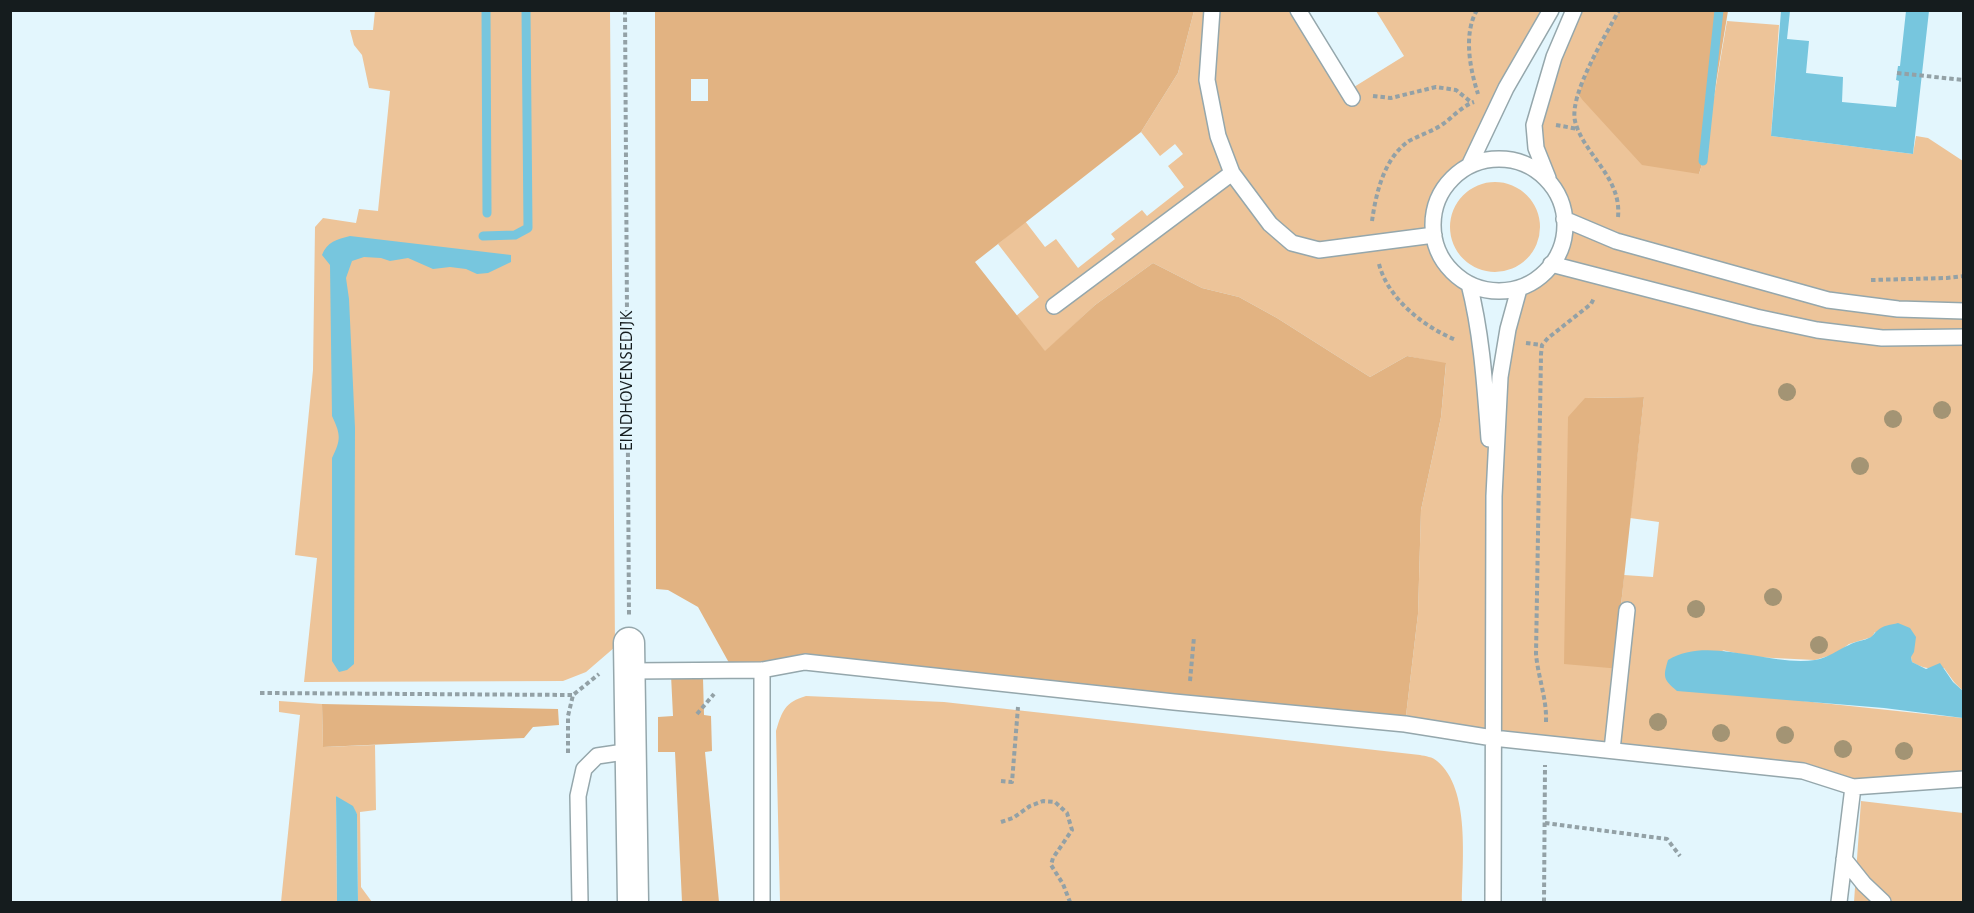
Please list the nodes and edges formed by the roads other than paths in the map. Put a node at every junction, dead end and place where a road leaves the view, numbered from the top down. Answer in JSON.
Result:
{"nodes":[{"id":1,"x":1212,"y":10,"type":"edge"},
{"id":2,"x":1298,"y":10,"type":"edge"},
{"id":3,"x":1551,"y":10,"type":"edge"},
{"id":4,"x":1574,"y":10,"type":"edge"},
{"id":5,"x":1352,"y":98,"type":"road end"},
{"id":6,"x":1469,"y":166,"type":"junction"},
{"id":7,"x":1232,"y":173,"type":"junction"},
{"id":8,"x":1550,"y":181,"type":"junction"},
{"id":9,"x":1564,"y":219,"type":"junction"},
{"id":10,"x":1434,"y":235,"type":"junction"},
{"id":11,"x":1551,"y":264,"type":"junction"},
{"id":12,"x":1469,"y":284,"type":"junction"},
{"id":13,"x":1520,"y":289,"type":"junction"},
{"id":14,"x":1054,"y":306,"type":"dead end"},
{"id":15,"x":1964,"y":311,"type":"edge"},
{"id":16,"x":1964,"y":337,"type":"edge"},
{"id":17,"x":1494,"y":496,"type":"junction"},
{"id":18,"x":1627,"y":610,"type":"dead end"},
{"id":19,"x":629,"y":657,"type":"joint"},
{"id":20,"x":762,"y":670,"type":"junction"},
{"id":21,"x":1493,"y":738,"type":"junction"},
{"id":22,"x":1612,"y":750,"type":"junction"},
{"id":23,"x":631,"y":751,"type":"junction"},
{"id":24,"x":1964,"y":779,"type":"edge"},
{"id":25,"x":1852,"y":787,"type":"junction"},
{"id":26,"x":1844,"y":859,"type":"junction"},
{"id":27,"x":580,"y":903,"type":"edge"},
{"id":28,"x":633,"y":903,"type":"edge"},
{"id":29,"x":762,"y":903,"type":"edge"},
{"id":30,"x":1493,"y":903,"type":"edge"},
{"id":31,"x":1839,"y":903,"type":"edge"},
{"id":32,"x":1884,"y":903,"type":"edge"}],
"edges":[{"from":1,"to":7,"type":"lane"},
{"from":2,"to":5,"type":"lane"},
{"from":3,"to":6,"type":"lane"},
{"from":4,"to":8,"type":"lane"},
{"from":6,"to":8,"type":"lane"},
{"from":6,"to":10,"type":"lane"},
{"from":7,"to":10,"type":"lane"},
{"from":7,"to":14,"type":"lane"},
{"from":8,"to":9,"type":"lane"},
{"from":9,"to":11,"type":"lane"},
{"from":9,"to":15,"type":"lane"},
{"from":10,"to":12,"type":"lane"},
{"from":11,"to":13,"type":"lane"},
{"from":11,"to":16,"type":"lane"},
{"from":12,"to":13,"type":"lane"},
{"from":12,"to":17,"type":"lane"},
{"from":13,"to":17,"type":"lane"},
{"from":17,"to":21,"type":"lane"},
{"from":18,"to":22,"type":"lane"},
{"from":19,"to":20,"type":"lane"},
{"from":19,"to":23,"type":"street"},
{"from":20,"to":21,"type":"lane"},
{"from":20,"to":29,"type":"lane"},
{"from":21,"to":22,"type":"lane"},
{"from":21,"to":30,"type":"lane"},
{"from":22,"to":25,"type":"lane"},
{"from":23,"to":27,"type":"lane"},
{"from":23,"to":28,"type":"street"},
{"from":24,"to":25,"type":"lane"},
{"from":25,"to":26,"type":"lane"},
{"from":26,"to":31,"type":"lane"},
{"from":26,"to":32,"type":"lane"}]}
